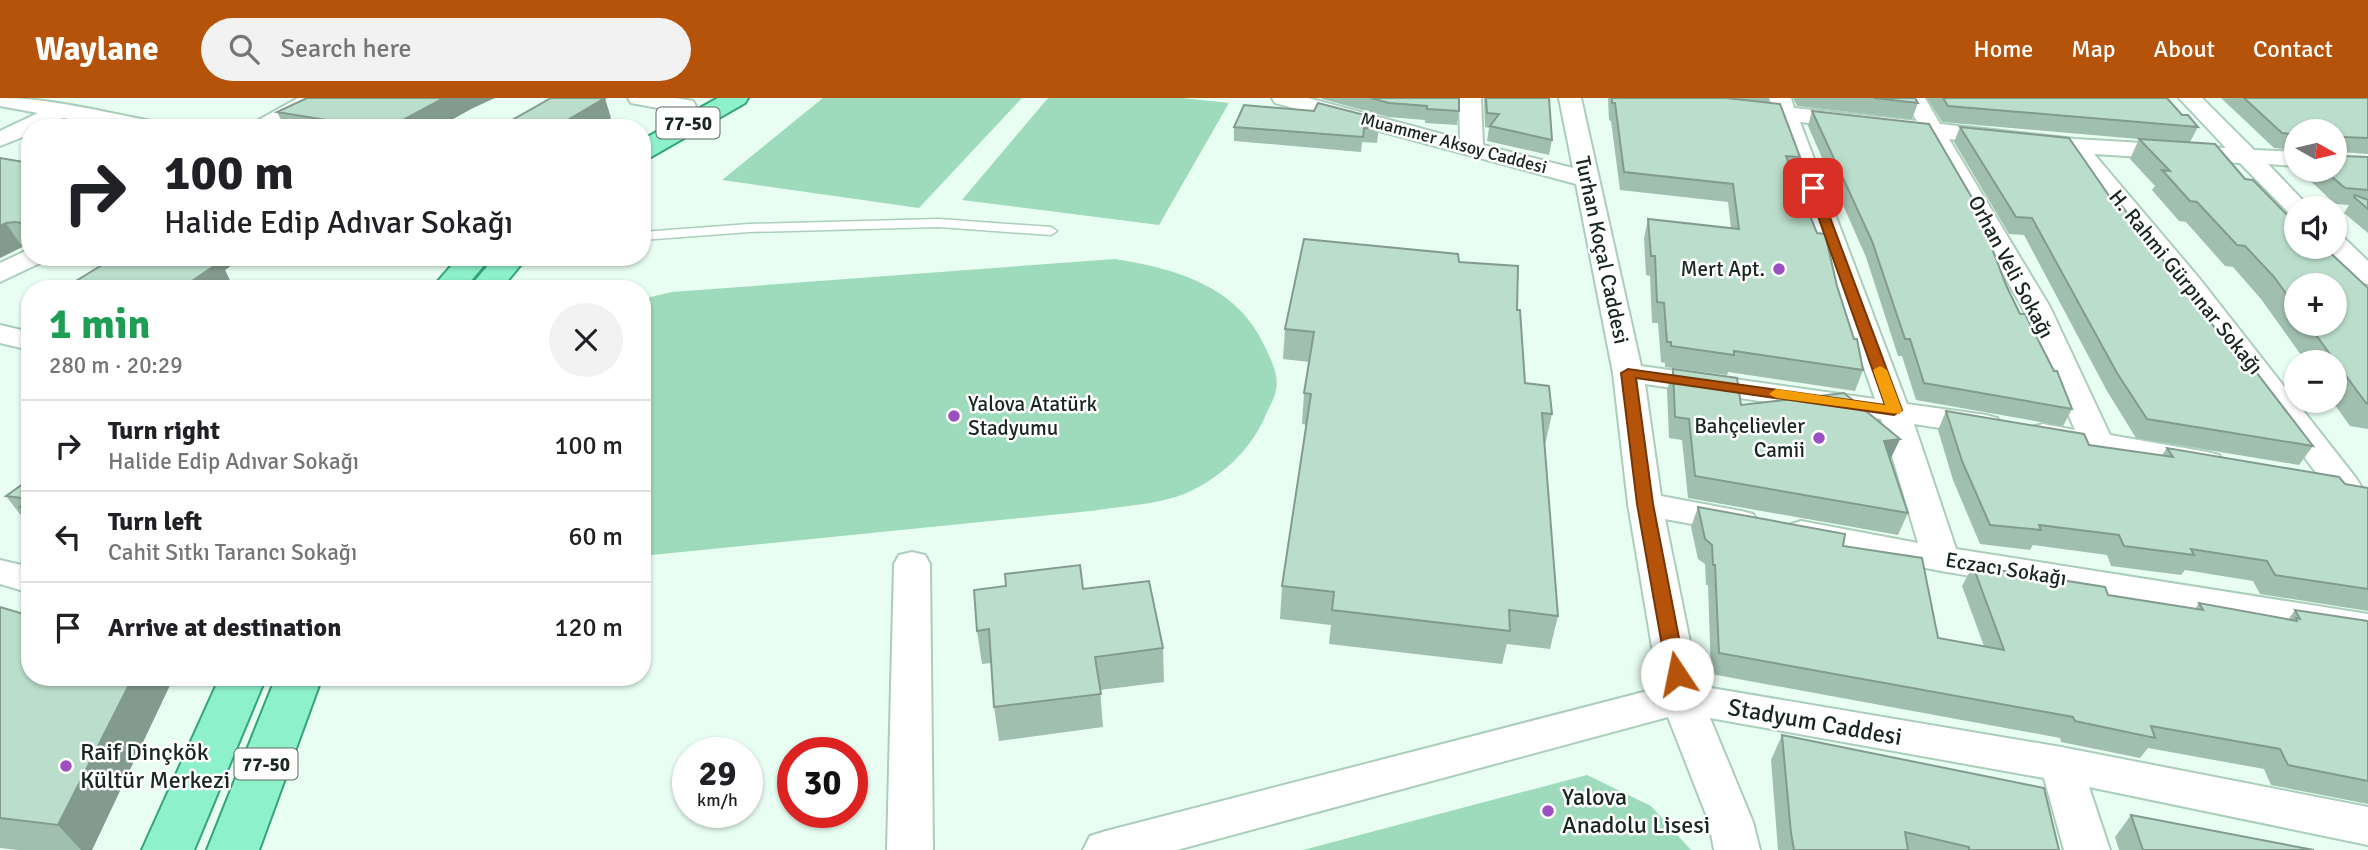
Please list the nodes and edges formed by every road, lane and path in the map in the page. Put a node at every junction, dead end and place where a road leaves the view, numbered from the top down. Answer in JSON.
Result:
{"nodes":[{"id":1,"x":314,"y":98,"type":"edge"},
{"id":2,"x":639,"y":98,"type":"edge"},
{"id":3,"x":736,"y":98,"type":"edge"},
{"id":4,"x":1470,"y":98,"type":"edge"},
{"id":5,"x":1570,"y":98,"type":"edge"},
{"id":6,"x":1914,"y":98,"type":"edge"},
{"id":7,"x":2190,"y":98,"type":"edge"},
{"id":8,"x":1290,"y":99,"type":"edge"},
{"id":9,"x":0,"y":100,"type":"edge"},
{"id":10,"x":694,"y":102,"type":"edge"},
{"id":11,"x":47,"y":105,"type":"edge"},
{"id":12,"x":1709,"y":105,"type":"edge"},
{"id":13,"x":1783,"y":106,"type":"edge"},
{"id":14,"x":28,"y":119,"type":"edge"},
{"id":15,"x":111,"y":119,"type":"edge"},
{"id":16,"x":277,"y":119,"type":"edge"},
{"id":17,"x":21,"y":124,"type":"edge"},
{"id":18,"x":651,"y":126,"type":"edge"},
{"id":19,"x":1936,"y":131,"type":"junction"},
{"id":20,"x":0,"y":139,"type":"edge"},
{"id":21,"x":651,"y":146,"type":"edge"},
{"id":22,"x":2075,"y":146,"type":"junction"},
{"id":23,"x":1472,"y":148,"type":"junction"},
{"id":24,"x":2244,"y":156,"type":"junction"},
{"id":25,"x":2284,"y":158,"type":"edge"},
{"id":26,"x":1585,"y":179,"type":"junction"},
{"id":27,"x":2286,"y":196,"type":"edge"},
{"id":28,"x":1051,"y":231,"type":"dead end"},
{"id":29,"x":651,"y":235,"type":"edge"},
{"id":30,"x":2347,"y":255,"type":"edge"},
{"id":31,"x":21,"y":262,"type":"edge"},
{"id":32,"x":468,"y":266,"type":"edge"},
{"id":33,"x":504,"y":266,"type":"edge"},
{"id":34,"x":2366,"y":272,"type":"edge"},
{"id":35,"x":0,"y":274,"type":"edge"},
{"id":36,"x":454,"y":280,"type":"edge"},
{"id":37,"x":492,"y":280,"type":"edge"},
{"id":38,"x":0,"y":334,"type":"edge"},
{"id":39,"x":21,"y":339,"type":"edge"},
{"id":40,"x":1628,"y":373,"type":"junction"},
{"id":41,"x":1894,"y":410,"type":"junction"},
{"id":42,"x":2097,"y":443,"type":"junction"},
{"id":43,"x":2234,"y":467,"type":"edge"},
{"id":44,"x":2303,"y":479,"type":"edge"},
{"id":45,"x":2356,"y":488,"type":"edge"},
{"id":46,"x":1645,"y":504,"type":"junction"},
{"id":47,"x":1941,"y":559,"type":"junction"},
{"id":48,"x":912,"y":564,"type":"dead end"},
{"id":49,"x":0,"y":572,"type":"edge"},
{"id":50,"x":21,"y":578,"type":"edge"},
{"id":51,"x":2368,"y":628,"type":"edge"},
{"id":52,"x":239,"y":686,"type":"edge"},
{"id":53,"x":296,"y":686,"type":"edge"},
{"id":54,"x":1681,"y":698,"type":"junction"},
{"id":55,"x":2061,"y":764,"type":"junction"},
{"id":56,"x":2368,"y":826,"type":"edge"},
{"id":57,"x":168,"y":850,"type":"edge"},
{"id":58,"x":233,"y":850,"type":"edge"},
{"id":59,"x":910,"y":850,"type":"edge"},
{"id":60,"x":1105,"y":850,"type":"edge"},
{"id":61,"x":1737,"y":850,"type":"edge"},
{"id":62,"x":2087,"y":850,"type":"edge"}],
"edges":[{"from":1,"to":16,"type":"street"},
{"from":2,"to":10,"type":"street"},
{"from":3,"to":21,"type":"main road","number":"77-50"},
{"from":4,"to":23,"type":"street"},
{"from":5,"to":26,"type":"street","name":"Turhan Koçal Caddesi"},
{"from":6,"to":19,"type":"street","name":"Orhan Veli Sokağı"},
{"from":7,"to":24,"type":"street"},
{"from":8,"to":23,"type":"street","name":"Muammer Aksoy Caddesi"},
{"from":9,"to":11,"type":"street"},
{"from":10,"to":18,"type":"main road","number":"77-50"},
{"from":11,"to":14,"type":"street"},
{"from":11,"to":15,"type":"street"},
{"from":12,"to":13,"type":"street"},
{"from":13,"to":19,"type":"street"},
{"from":13,"to":41,"type":"street"},
{"from":17,"to":20,"type":"street"},
{"from":19,"to":22,"type":"street"},
{"from":19,"to":42,"type":"street","name":"Orhan Veli Sokağı"},
{"from":22,"to":24,"type":"street"},
{"from":22,"to":45,"type":"street","name":"H. Rahmi Gürpınar Sokağı"},
{"from":23,"to":26,"type":"street","name":"Muammer Aksoy Caddesi"},
{"from":24,"to":25,"type":"street"},
{"from":24,"to":27,"type":"street"},
{"from":26,"to":40,"type":"street","name":"Turhan Koçal Caddesi"},
{"from":28,"to":29,"type":"lane"},
{"from":30,"to":34,"type":"street"},
{"from":31,"to":35,"type":"street"},
{"from":32,"to":36,"type":"main road"},
{"from":33,"to":37,"type":"main road"},
{"from":38,"to":39,"type":"street"},
{"from":40,"to":41,"type":"street"},
{"from":40,"to":46,"type":"street","name":"Turhan Koçal Caddesi"},
{"from":41,"to":42,"type":"street"},
{"from":41,"to":47,"type":"street"},
{"from":42,"to":43,"type":"street"},
{"from":44,"to":45,"type":"street"},
{"from":46,"to":47,"type":"street","name":"Eczacı Sokağı"},
{"from":46,"to":54,"type":"street","name":"Turhan Koçal Caddesi"},
{"from":47,"to":51,"type":"street","name":"Eczacı Sokağı"},
{"from":48,"to":59,"type":"street"},
{"from":49,"to":50,"type":"street"},
{"from":52,"to":57,"type":"main road","number":"77-50"},
{"from":53,"to":58,"type":"main road","number":"77-50"},
{"from":54,"to":55,"type":"street","name":"Stadyum Caddesi"},
{"from":54,"to":60,"type":"street","name":"Stadyum Caddesi"},
{"from":54,"to":61,"type":"street","name":"Turhan Koçal Caddesi"},
{"from":55,"to":56,"type":"street","name":"Stadyum Caddesi"},
{"from":55,"to":62,"type":"street"}]}
